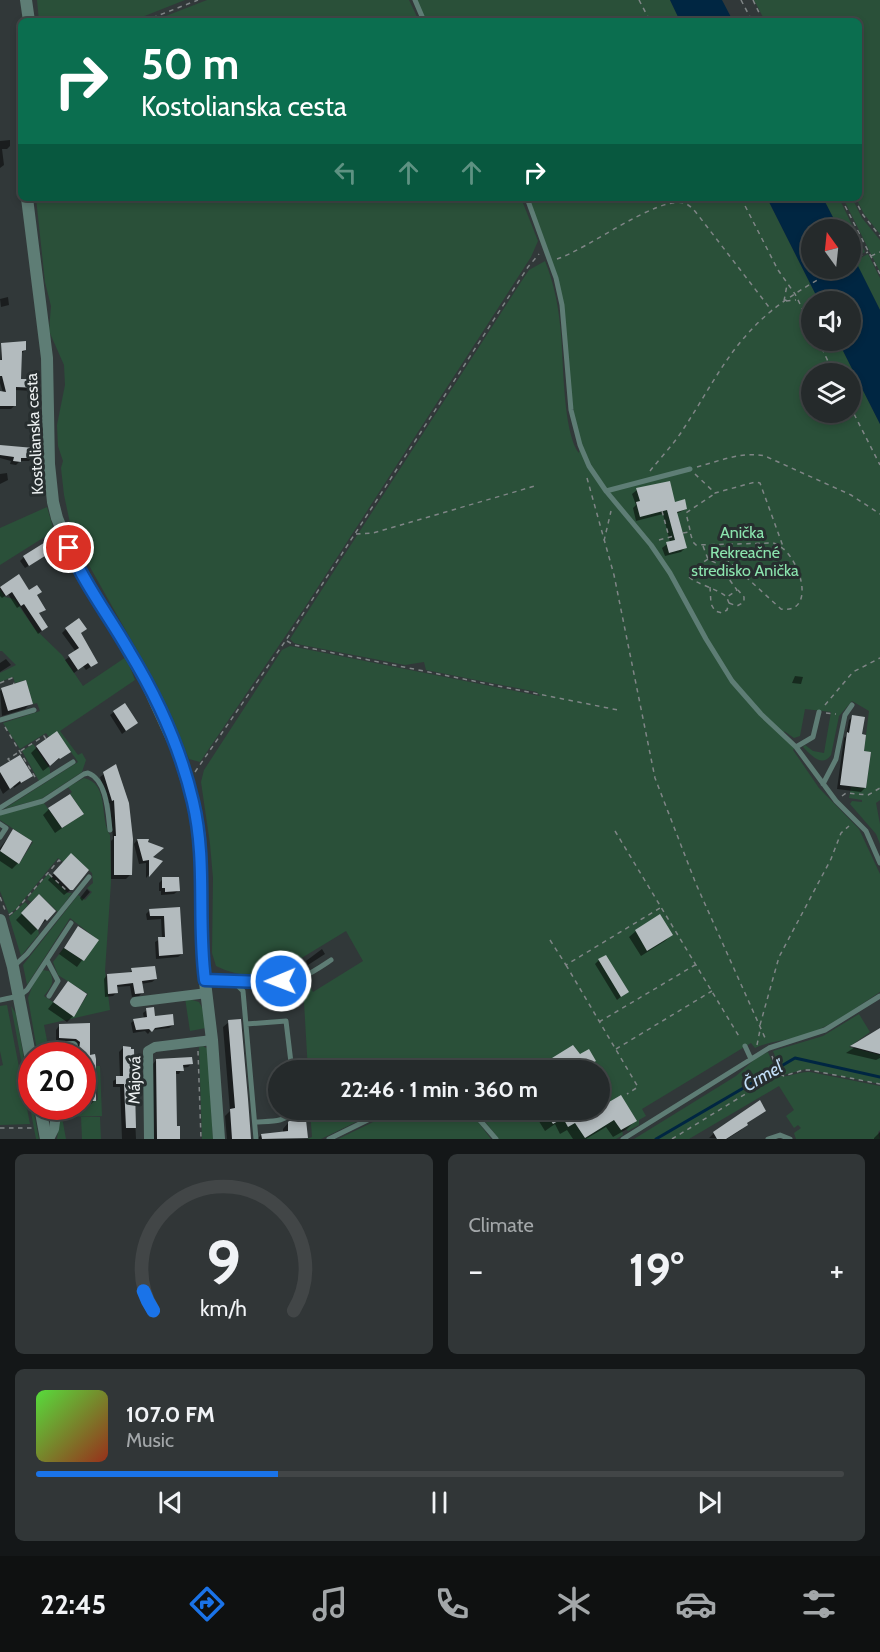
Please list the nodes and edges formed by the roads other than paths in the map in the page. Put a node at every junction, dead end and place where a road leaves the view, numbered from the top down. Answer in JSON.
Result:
{"nodes":[{"id":1,"x":26,"y":0,"type":"edge"},
{"id":2,"x":415,"y":0,"type":"edge"},
{"id":3,"x":28,"y":18,"type":"edge"},
{"id":4,"x":423,"y":18,"type":"edge"},
{"id":5,"x":27,"y":201,"type":"edge"},
{"id":6,"x":528,"y":201,"type":"edge"},
{"id":7,"x":690,"y":469,"type":"road end"},
{"id":8,"x":606,"y":491,"type":"junction"},
{"id":9,"x":852,"y":705,"type":"dead end"},
{"id":10,"x":34,"y":710,"type":"dead end"},
{"id":11,"x":821,"y":710,"type":"road end"},
{"id":12,"x":1,"y":720,"type":"edge"},
{"id":13,"x":796,"y":747,"type":"junction"},
{"id":14,"x":73,"y":762,"type":"dead end"},
{"id":15,"x":823,"y":784,"type":"junction"},
{"id":16,"x":0,"y":810,"type":"edge"},
{"id":17,"x":0,"y":824,"type":"edge"},
{"id":18,"x":110,"y":830,"type":"dead end"},
{"id":19,"x":0,"y":837,"type":"edge"},
{"id":20,"x":880,"y":863,"type":"edge"},
{"id":21,"x":89,"y":877,"type":"dead end"},
{"id":22,"x":0,"y":920,"type":"edge"},
{"id":23,"x":71,"y":923,"type":"dead end"},
{"id":24,"x":47,"y":960,"type":"junction"},
{"id":25,"x":331,"y":960,"type":"dead end"},
{"id":26,"x":13,"y":967,"type":"junction"},
{"id":27,"x":205,"y":980,"type":"junction"},
{"id":28,"x":233,"y":981,"type":"junction"},
{"id":29,"x":207,"y":993,"type":"junction"},
{"id":30,"x":18,"y":996,"type":"junction"},
{"id":31,"x":49,"y":996,"type":"dead end"},
{"id":32,"x":880,"y":996,"type":"edge"},
{"id":33,"x":0,"y":1000,"type":"edge"},
{"id":34,"x":135,"y":1002,"type":"dead end"},
{"id":35,"x":246,"y":1024,"type":"junction"},
{"id":36,"x":212,"y":1040,"type":"junction"},
{"id":37,"x":27,"y":1042,"type":"edge"},
{"id":38,"x":745,"y":1046,"type":"road end"},
{"id":39,"x":752,"y":1058,"type":"junction"},
{"id":40,"x":291,"y":1060,"type":"edge"},
{"id":41,"x":43,"y":1120,"type":"edge"},
{"id":42,"x":55,"y":1120,"type":"edge"},
{"id":43,"x":283,"y":1120,"type":"edge"},
{"id":44,"x":368,"y":1120,"type":"edge"},
{"id":45,"x":480,"y":1120,"type":"edge"},
{"id":46,"x":255,"y":1122,"type":"junction"},
{"id":47,"x":48,"y":1139,"type":"edge"},
{"id":48,"x":149,"y":1139,"type":"edge"},
{"id":49,"x":219,"y":1139,"type":"edge"},
{"id":50,"x":256,"y":1139,"type":"edge"},
{"id":51,"x":329,"y":1139,"type":"edge"},
{"id":52,"x":496,"y":1139,"type":"edge"},
{"id":53,"x":623,"y":1139,"type":"edge"},
{"id":54,"x":768,"y":1139,"type":"edge"},
{"id":55,"x":790,"y":1139,"type":"edge"}],
"edges":[{"from":1,"to":3,"type":"street"},
{"from":2,"to":4,"type":"lane"},
{"from":5,"to":27,"type":"street","name":"Kostolianska cesta"},
{"from":6,"to":8,"type":"lane"},
{"from":7,"to":8,"type":"lane"},
{"from":8,"to":13,"type":"lane"},
{"from":9,"to":15,"type":"lane"},
{"from":10,"to":12,"type":"lane"},
{"from":11,"to":13,"type":"lane"},
{"from":13,"to":15,"type":"lane"},
{"from":14,"to":16,"type":"lane"},
{"from":15,"to":20,"type":"lane"},
{"from":16,"to":18,"type":"lane"},
{"from":17,"to":19,"type":"lane"},
{"from":21,"to":26,"type":"lane"},
{"from":22,"to":26,"type":"street"},
{"from":23,"to":24,"type":"lane"},
{"from":24,"to":30,"type":"lane"},
{"from":24,"to":31,"type":"lane"},
{"from":25,"to":28,"type":"lane"},
{"from":26,"to":30,"type":"street"},
{"from":27,"to":28,"type":"lane"},
{"from":27,"to":29,"type":"street","name":"Kostolianska cesta"},
{"from":28,"to":35,"type":"lane"},
{"from":29,"to":34,"type":"street"},
{"from":29,"to":36,"type":"street","name":"Kostolianska cesta"},
{"from":30,"to":33,"type":"lane"},
{"from":30,"to":37,"type":"street"},
{"from":32,"to":39,"type":"lane"},
{"from":35,"to":40,"type":"lane"},
{"from":35,"to":46,"type":"lane"},
{"from":36,"to":48,"type":"street","name":"Májová"},
{"from":36,"to":49,"type":"street","name":"Kostolianska cesta"},
{"from":38,"to":39,"type":"lane"},
{"from":39,"to":53,"type":"lane"},
{"from":41,"to":47,"type":"street"},
{"from":42,"to":47,"type":"street"},
{"from":43,"to":46,"type":"lane"},
{"from":44,"to":51,"type":"lane"},
{"from":45,"to":52,"type":"lane"},
{"from":46,"to":50,"type":"lane"},
{"from":54,"to":55,"type":"lane"}]}
